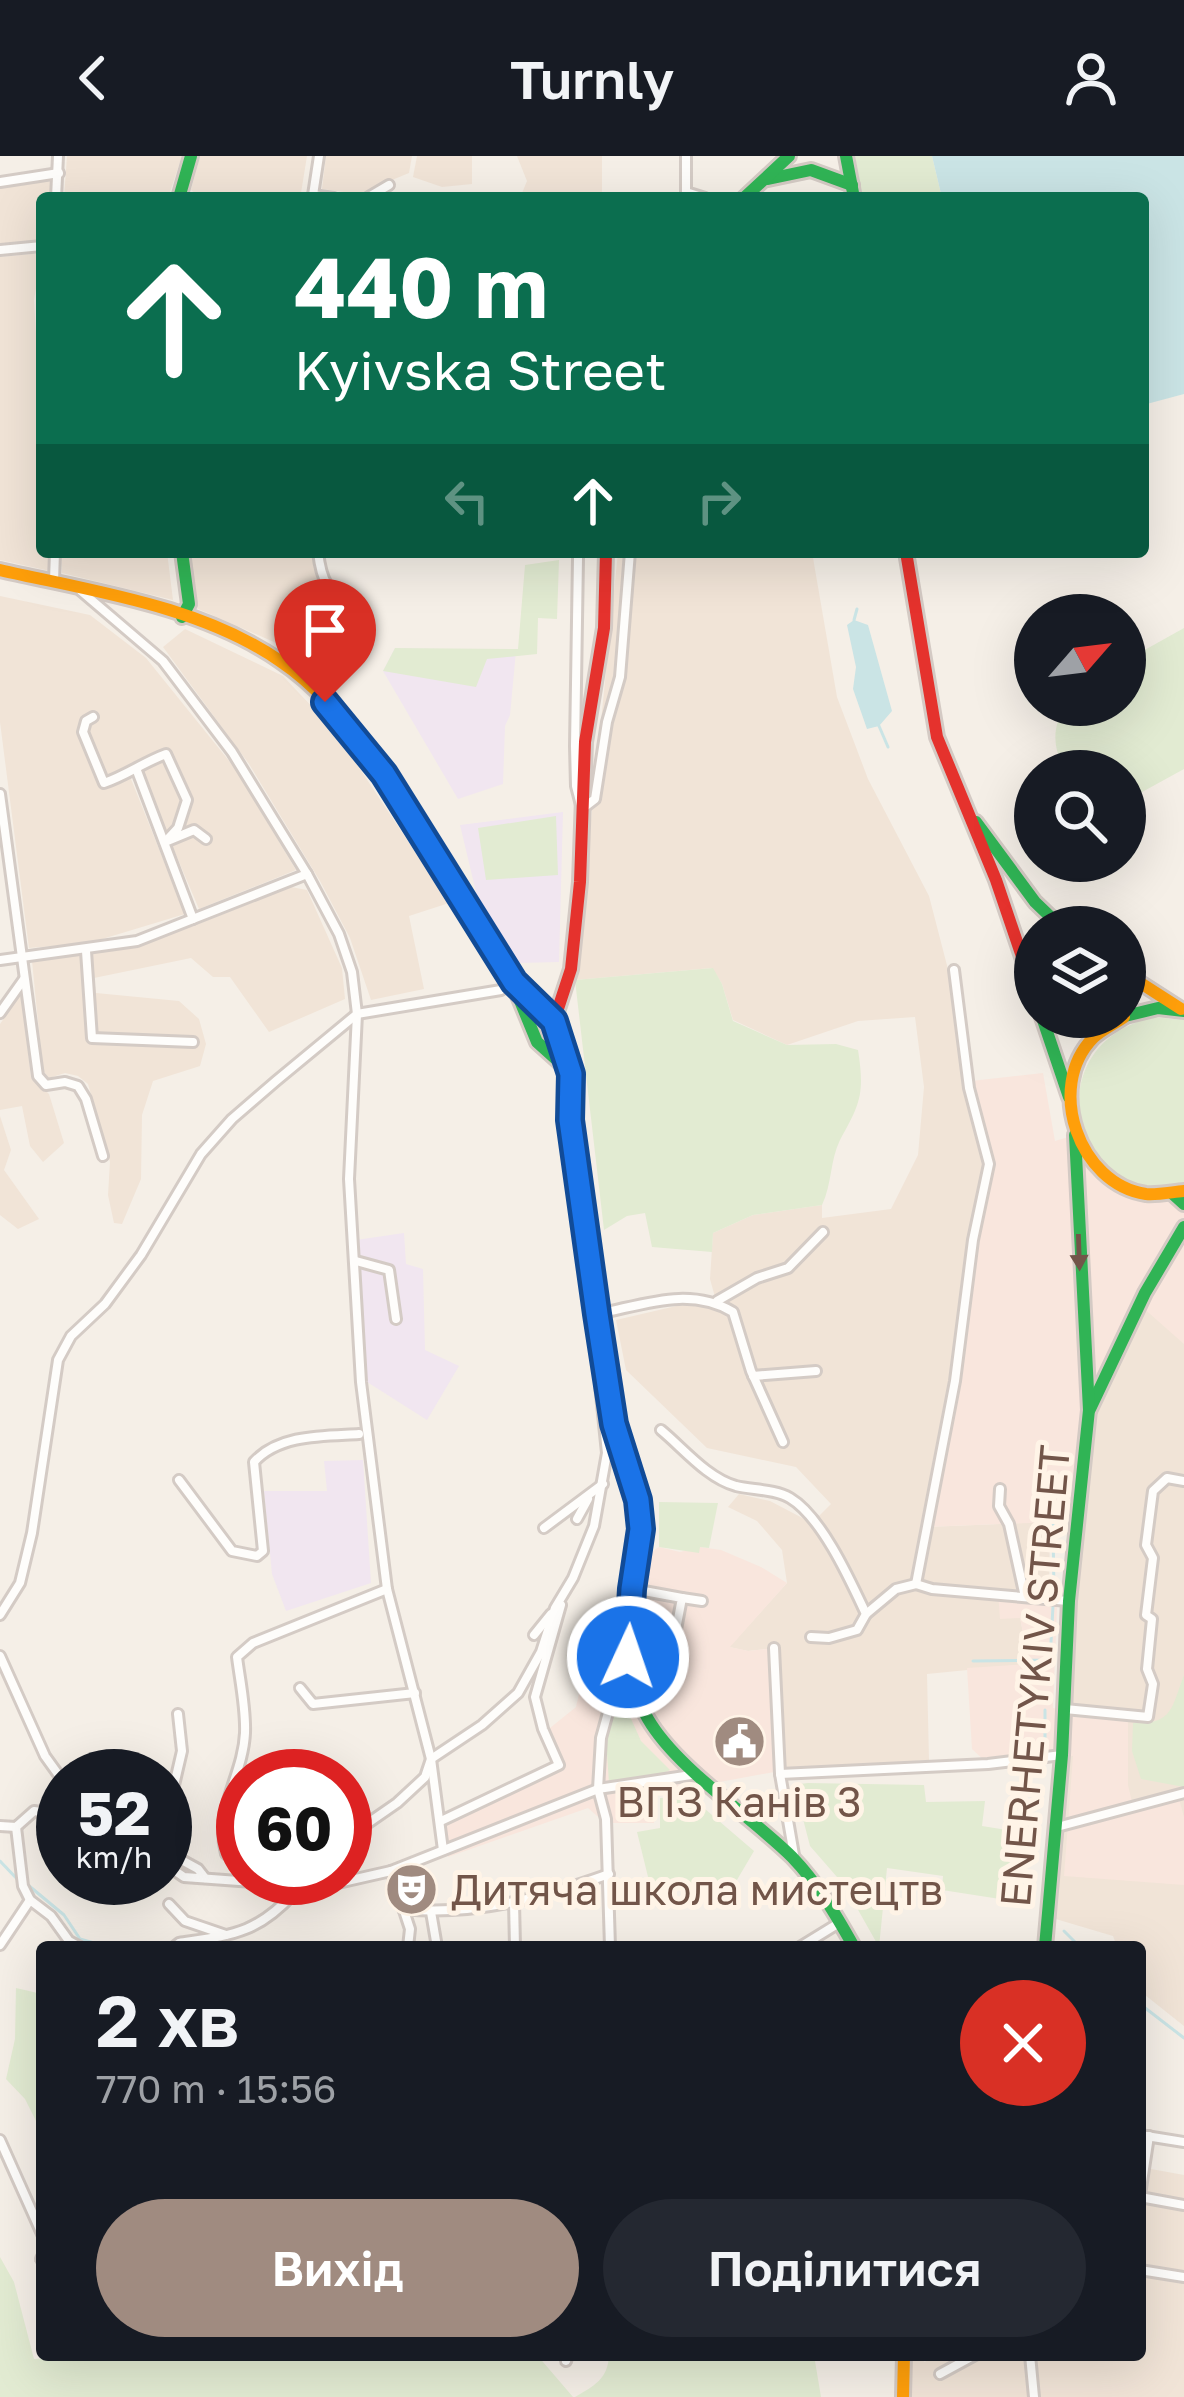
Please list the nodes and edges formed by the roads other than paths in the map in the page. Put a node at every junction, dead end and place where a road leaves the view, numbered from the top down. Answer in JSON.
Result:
{"nodes":[{"id":1,"x":58,"y":156,"type":"edge"},
{"id":2,"x":191,"y":156,"type":"edge"},
{"id":3,"x":319,"y":156,"type":"edge"},
{"id":4,"x":686,"y":156,"type":"edge"},
{"id":5,"x":789,"y":156,"type":"edge"},
{"id":6,"x":846,"y":156,"type":"edge"},
{"id":7,"x":59,"y":173,"type":"junction"},
{"id":8,"x":768,"y":178,"type":"junction"},
{"id":9,"x":0,"y":182,"type":"edge"},
{"id":10,"x":389,"y":185,"type":"dead end"},
{"id":11,"x":57,"y":192,"type":"edge"},
{"id":12,"x":184,"y":192,"type":"edge"},
{"id":13,"x":313,"y":192,"type":"edge"},
{"id":14,"x":377,"y":192,"type":"edge"},
{"id":15,"x":686,"y":192,"type":"edge"},
{"id":16,"x":751,"y":192,"type":"edge"},
{"id":17,"x":853,"y":192,"type":"edge"},
{"id":18,"x":36,"y":247,"type":"edge"},
{"id":19,"x":0,"y":250,"type":"edge"},
{"id":20,"x":55,"y":558,"type":"edge"},
{"id":21,"x":183,"y":558,"type":"edge"},
{"id":22,"x":320,"y":558,"type":"edge"},
{"id":23,"x":578,"y":558,"type":"dead end"},
{"id":24,"x":606,"y":558,"type":"edge"},
{"id":25,"x":630,"y":558,"type":"edge"},
{"id":26,"x":907,"y":558,"type":"edge"},
{"id":27,"x":0,"y":570,"type":"edge"},
{"id":28,"x":53,"y":582,"type":"junction"},
{"id":29,"x":76,"y":587,"type":"junction"},
{"id":30,"x":354,"y":602,"type":"dead end"},
{"id":31,"x":182,"y":617,"type":"junction"},
{"id":32,"x":93,"y":717,"type":"dead end"},
{"id":33,"x":136,"y":771,"type":"junction"},
{"id":34,"x":0,"y":794,"type":"edge"},
{"id":35,"x":963,"y":805,"type":"junction"},
{"id":36,"x":582,"y":809,"type":"junction"},
{"id":37,"x":206,"y":839,"type":"dead end"},
{"id":38,"x":165,"y":842,"type":"junction"},
{"id":39,"x":307,"y":874,"type":"junction"},
{"id":40,"x":1039,"y":906,"type":"edge"},
{"id":41,"x":194,"y":919,"type":"junction"},
{"id":42,"x":1014,"y":933,"type":"edge"},
{"id":43,"x":86,"y":951,"type":"junction"},
{"id":44,"x":22,"y":957,"type":"junction"},
{"id":45,"x":0,"y":960,"type":"edge"},
{"id":46,"x":954,"y":970,"type":"dead end"},
{"id":47,"x":25,"y":978,"type":"junction"},
{"id":48,"x":514,"y":982,"type":"junction"},
{"id":49,"x":1146,"y":987,"type":"edge"},
{"id":50,"x":1146,"y":1011,"type":"edge"},
{"id":51,"x":1184,"y":1011,"type":"edge"},
{"id":52,"x":0,"y":1013,"type":"edge"},
{"id":53,"x":357,"y":1014,"type":"junction"},
{"id":54,"x":554,"y":1021,"type":"junction"},
{"id":55,"x":1049,"y":1038,"type":"edge"},
{"id":56,"x":1094,"y":1038,"type":"edge"},
{"id":57,"x":193,"y":1042,"type":"dead end"},
{"id":58,"x":568,"y":1070,"type":"junction"},
{"id":59,"x":1069,"y":1097,"type":"junction"},
{"id":60,"x":1075,"y":1135,"type":"junction"},
{"id":61,"x":103,"y":1156,"type":"dead end"},
{"id":62,"x":1180,"y":1196,"type":"edge"},
{"id":63,"x":1184,"y":1227,"type":"edge"},
{"id":64,"x":823,"y":1232,"type":"dead end"},
{"id":65,"x":1178,"y":1243,"type":"edge"},
{"id":66,"x":356,"y":1262,"type":"junction"},
{"id":67,"x":716,"y":1302,"type":"junction"},
{"id":68,"x":597,"y":1314,"type":"junction"},
{"id":69,"x":396,"y":1319,"type":"dead end"},
{"id":70,"x":816,"y":1371,"type":"dead end"},
{"id":71,"x":606,"y":1372,"type":"junction"},
{"id":72,"x":753,"y":1376,"type":"junction"},
{"id":73,"x":1089,"y":1410,"type":"junction"},
{"id":74,"x":661,"y":1430,"type":"dead end"},
{"id":75,"x":359,"y":1434,"type":"dead end"},
{"id":76,"x":783,"y":1442,"type":"dead end"},
{"id":77,"x":178,"y":1480,"type":"dead end"},
{"id":78,"x":1184,"y":1481,"type":"edge"},
{"id":79,"x":604,"y":1483,"type":"junction"},
{"id":80,"x":1000,"y":1489,"type":"dead end"},
{"id":81,"x":591,"y":1493,"type":"junction"},
{"id":82,"x":577,"y":1519,"type":"dead end"},
{"id":83,"x":544,"y":1528,"type":"dead end"},
{"id":84,"x":916,"y":1584,"type":"junction"},
{"id":85,"x":387,"y":1588,"type":"junction"},
{"id":86,"x":632,"y":1589,"type":"junction"},
{"id":87,"x":562,"y":1597,"type":"junction"},
{"id":88,"x":1025,"y":1597,"type":"junction"},
{"id":89,"x":682,"y":1598,"type":"junction"},
{"id":90,"x":702,"y":1601,"type":"dead end"},
{"id":91,"x":1070,"y":1601,"type":"junction"},
{"id":92,"x":555,"y":1608,"type":"junction"},
{"id":93,"x":866,"y":1614,"type":"junction"},
{"id":94,"x":0,"y":1615,"type":"edge"},
{"id":95,"x":534,"y":1635,"type":"dead end"},
{"id":96,"x":811,"y":1637,"type":"dead end"},
{"id":97,"x":674,"y":1640,"type":"dead end"},
{"id":98,"x":774,"y":1648,"type":"dead end"},
{"id":99,"x":0,"y":1656,"type":"edge"},
{"id":100,"x":628,"y":1657,"type":"junction"},
{"id":101,"x":300,"y":1688,"type":"dead end"},
{"id":102,"x":415,"y":1694,"type":"junction"},
{"id":103,"x":1065,"y":1709,"type":"junction"},
{"id":104,"x":178,"y":1714,"type":"dead end"},
{"id":105,"x":42,"y":1749,"type":"edge"},
{"id":106,"x":182,"y":1749,"type":"edge"},
{"id":107,"x":242,"y":1749,"type":"edge"},
{"id":108,"x":1062,"y":1755,"type":"junction"},
{"id":109,"x":431,"y":1760,"type":"junction"},
{"id":110,"x":698,"y":1774,"type":"junction"},
{"id":111,"x":780,"y":1774,"type":"junction"},
{"id":112,"x":598,"y":1790,"type":"junction"},
{"id":113,"x":1184,"y":1793,"type":"edge"},
{"id":114,"x":36,"y":1811,"type":"edge"},
{"id":115,"x":372,"y":1820,"type":"edge"},
{"id":116,"x":441,"y":1821,"type":"junction"},
{"id":117,"x":0,"y":1826,"type":"edge"},
{"id":118,"x":16,"y":1827,"type":"junction"},
{"id":119,"x":1056,"y":1827,"type":"junction"},
{"id":120,"x":443,"y":1850,"type":"junction"},
{"id":121,"x":794,"y":1859,"type":"junction"},
{"id":122,"x":192,"y":1866,"type":"edge"},
{"id":123,"x":391,"y":1870,"type":"junction"},
{"id":124,"x":609,"y":1874,"type":"junction"},
{"id":125,"x":372,"y":1875,"type":"edge"},
{"id":126,"x":192,"y":1878,"type":"edge"},
{"id":127,"x":206,"y":1880,"type":"junction"},
{"id":128,"x":216,"y":1880,"type":"edge"},
{"id":129,"x":30,"y":1900,"type":"junction"},
{"id":130,"x":514,"y":1901,"type":"junction"},
{"id":131,"x":170,"y":1905,"type":"edge"},
{"id":132,"x":281,"y":1905,"type":"edge"},
{"id":133,"x":403,"y":1909,"type":"junction"},
{"id":134,"x":431,"y":1912,"type":"junction"},
{"id":135,"x":840,"y":1922,"type":"junction"},
{"id":136,"x":227,"y":1936,"type":"junction"},
{"id":137,"x":69,"y":1941,"type":"edge"},
{"id":138,"x":193,"y":1941,"type":"edge"},
{"id":139,"x":409,"y":1941,"type":"edge"},
{"id":140,"x":436,"y":1941,"type":"edge"},
{"id":141,"x":515,"y":1941,"type":"edge"},
{"id":142,"x":610,"y":1941,"type":"edge"},
{"id":143,"x":810,"y":1941,"type":"edge"},
{"id":144,"x":851,"y":1941,"type":"edge"},
{"id":145,"x":1046,"y":1941,"type":"edge"},
{"id":146,"x":0,"y":1945,"type":"edge"},
{"id":147,"x":1146,"y":2136,"type":"edge"},
{"id":148,"x":0,"y":2140,"type":"edge"},
{"id":149,"x":1184,"y":2142,"type":"edge"},
{"id":150,"x":1146,"y":2197,"type":"edge"},
{"id":151,"x":1184,"y":2205,"type":"edge"},
{"id":152,"x":36,"y":2221,"type":"edge"},
{"id":153,"x":1146,"y":2271,"type":"edge"},
{"id":154,"x":1184,"y":2277,"type":"edge"},
{"id":155,"x":904,"y":2361,"type":"edge"},
{"id":156,"x":964,"y":2361,"type":"edge"},
{"id":157,"x":1031,"y":2361,"type":"edge"},
{"id":158,"x":940,"y":2374,"type":"dead end"},
{"id":159,"x":903,"y":2397,"type":"edge"},
{"id":160,"x":1034,"y":2397,"type":"edge"}],
"edges":[{"from":1,"to":7,"type":"street"},
{"from":2,"to":12,"type":"main road"},
{"from":3,"to":13,"type":"street"},
{"from":4,"to":15,"type":"street"},
{"from":5,"to":8,"type":"main road"},
{"from":6,"to":17,"type":"main road"},
{"from":7,"to":9,"type":"street"},
{"from":7,"to":11,"type":"street"},
{"from":8,"to":16,"type":"main road"},
{"from":8,"to":17,"type":"main road"},
{"from":10,"to":14,"type":"street"},
{"from":18,"to":19,"type":"street"},
{"from":20,"to":28,"type":"street"},
{"from":21,"to":31,"type":"main road"},
{"from":22,"to":30,"type":"street"},
{"from":23,"to":36,"type":"street"},
{"from":24,"to":36,"type":"main road"},
{"from":25,"to":36,"type":"street"},
{"from":26,"to":35,"type":"main road"},
{"from":27,"to":28,"type":"main road"},
{"from":28,"to":29,"type":"main road"},
{"from":29,"to":31,"type":"main road"},
{"from":29,"to":39,"type":"street"},
{"from":31,"to":48,"type":"main road"},
{"from":32,"to":33,"type":"street"},
{"from":33,"to":38,"type":"street"},
{"from":33,"to":38,"type":"street"},
{"from":34,"to":44,"type":"street"},
{"from":35,"to":40,"type":"main road"},
{"from":35,"to":42,"type":"main road"},
{"from":36,"to":54,"type":"main road"},
{"from":37,"to":38,"type":"street"},
{"from":38,"to":41,"type":"street"},
{"from":39,"to":41,"type":"street"},
{"from":39,"to":53,"type":"street"},
{"from":41,"to":43,"type":"street"},
{"from":43,"to":44,"type":"street"},
{"from":43,"to":57,"type":"street"},
{"from":44,"to":45,"type":"street"},
{"from":44,"to":47,"type":"street"},
{"from":46,"to":84,"type":"street"},
{"from":47,"to":52,"type":"street"},
{"from":47,"to":61,"type":"street"},
{"from":48,"to":53,"type":"street"},
{"from":48,"to":54,"type":"main road"},
{"from":48,"to":58,"type":"main road"},
{"from":49,"to":51,"type":"main road"},
{"from":50,"to":51,"type":"main road"},
{"from":53,"to":66,"type":"street"},
{"from":53,"to":94,"type":"street"},
{"from":54,"to":58,"type":"main road"},
{"from":55,"to":59,"type":"main road"},
{"from":56,"to":59,"type":"main road"},
{"from":58,"to":68,"type":"main road"},
{"from":59,"to":60,"type":"main road","name":"ENERHETYKIV STREET"},
{"from":60,"to":62,"type":"main road"},
{"from":60,"to":73,"type":"main road","name":"ENERHETYKIV STREET","one_way":true},
{"from":63,"to":65,"type":"main road","name":"ENERHETYKIV STREET"},
{"from":64,"to":67,"type":"street"},
{"from":65,"to":73,"type":"main road","name":"ENERHETYKIV STREET"},
{"from":66,"to":69,"type":"street"},
{"from":66,"to":85,"type":"street"},
{"from":67,"to":68,"type":"street"},
{"from":67,"to":72,"type":"street"},
{"from":68,"to":71,"type":"main road"},
{"from":70,"to":72,"type":"street"},
{"from":71,"to":79,"type":"street"},
{"from":71,"to":86,"type":"main road"},
{"from":72,"to":76,"type":"street"},
{"from":73,"to":91,"type":"main road","name":"ENERHETYKIV STREET"},
{"from":74,"to":93,"type":"street"},
{"from":75,"to":77,"type":"street"},
{"from":78,"to":103,"type":"street"},
{"from":79,"to":81,"type":"street"},
{"from":79,"to":87,"type":"street"},
{"from":80,"to":88,"type":"street"},
{"from":81,"to":82,"type":"street"},
{"from":81,"to":83,"type":"street"},
{"from":84,"to":88,"type":"street"},
{"from":84,"to":93,"type":"street"},
{"from":85,"to":102,"type":"street"},
{"from":85,"to":107,"type":"street"},
{"from":86,"to":89,"type":"street"},
{"from":86,"to":100,"type":"main road"},
{"from":87,"to":92,"type":"street"},
{"from":87,"to":116,"type":"street"},
{"from":88,"to":91,"type":"street"},
{"from":89,"to":90,"type":"street"},
{"from":89,"to":97,"type":"street"},
{"from":91,"to":103,"type":"main road","name":"ENERHETYKIV STREET"},
{"from":92,"to":95,"type":"street"},
{"from":92,"to":109,"type":"street"},
{"from":93,"to":96,"type":"street"},
{"from":98,"to":111,"type":"street"},
{"from":99,"to":105,"type":"street"},
{"from":100,"to":110,"type":"main road"},
{"from":100,"to":112,"type":"street"},
{"from":101,"to":102,"type":"street"},
{"from":102,"to":109,"type":"street"},
{"from":103,"to":108,"type":"main road","name":"ENERHETYKIV STREET"},
{"from":104,"to":106,"type":"street"},
{"from":108,"to":111,"type":"street"},
{"from":108,"to":119,"type":"main road","name":"ENERHETYKIV STREET"},
{"from":109,"to":115,"type":"street"},
{"from":109,"to":116,"type":"street"},
{"from":110,"to":112,"type":"street"},
{"from":110,"to":121,"type":"main road"},
{"from":111,"to":121,"type":"street"},
{"from":112,"to":120,"type":"street"},
{"from":112,"to":124,"type":"street"},
{"from":113,"to":119,"type":"street"},
{"from":114,"to":118,"type":"street"},
{"from":116,"to":120,"type":"street"},
{"from":117,"to":118,"type":"street"},
{"from":118,"to":129,"type":"street"},
{"from":119,"to":145,"type":"main road","name":"ENERHETYKIV STREET"},
{"from":120,"to":123,"type":"street"},
{"from":121,"to":135,"type":"main road"},
{"from":122,"to":127,"type":"street"},
{"from":123,"to":125,"type":"street"},
{"from":123,"to":133,"type":"street"},
{"from":124,"to":130,"type":"street"},
{"from":124,"to":142,"type":"street"},
{"from":126,"to":127,"type":"street"},
{"from":127,"to":128,"type":"street"},
{"from":129,"to":137,"type":"street"},
{"from":129,"to":146,"type":"street"},
{"from":130,"to":134,"type":"street"},
{"from":130,"to":141,"type":"street"},
{"from":131,"to":136,"type":"street"},
{"from":132,"to":136,"type":"street"},
{"from":133,"to":134,"type":"street"},
{"from":133,"to":139,"type":"street"},
{"from":134,"to":140,"type":"street"},
{"from":135,"to":143,"type":"street"},
{"from":135,"to":144,"type":"main road"},
{"from":136,"to":138,"type":"street"},
{"from":147,"to":149,"type":"street"},
{"from":148,"to":152,"type":"street"},
{"from":150,"to":151,"type":"street"},
{"from":153,"to":154,"type":"street"},
{"from":155,"to":159,"type":"main road"},
{"from":156,"to":158,"type":"street"},
{"from":157,"to":160,"type":"street"}]}
